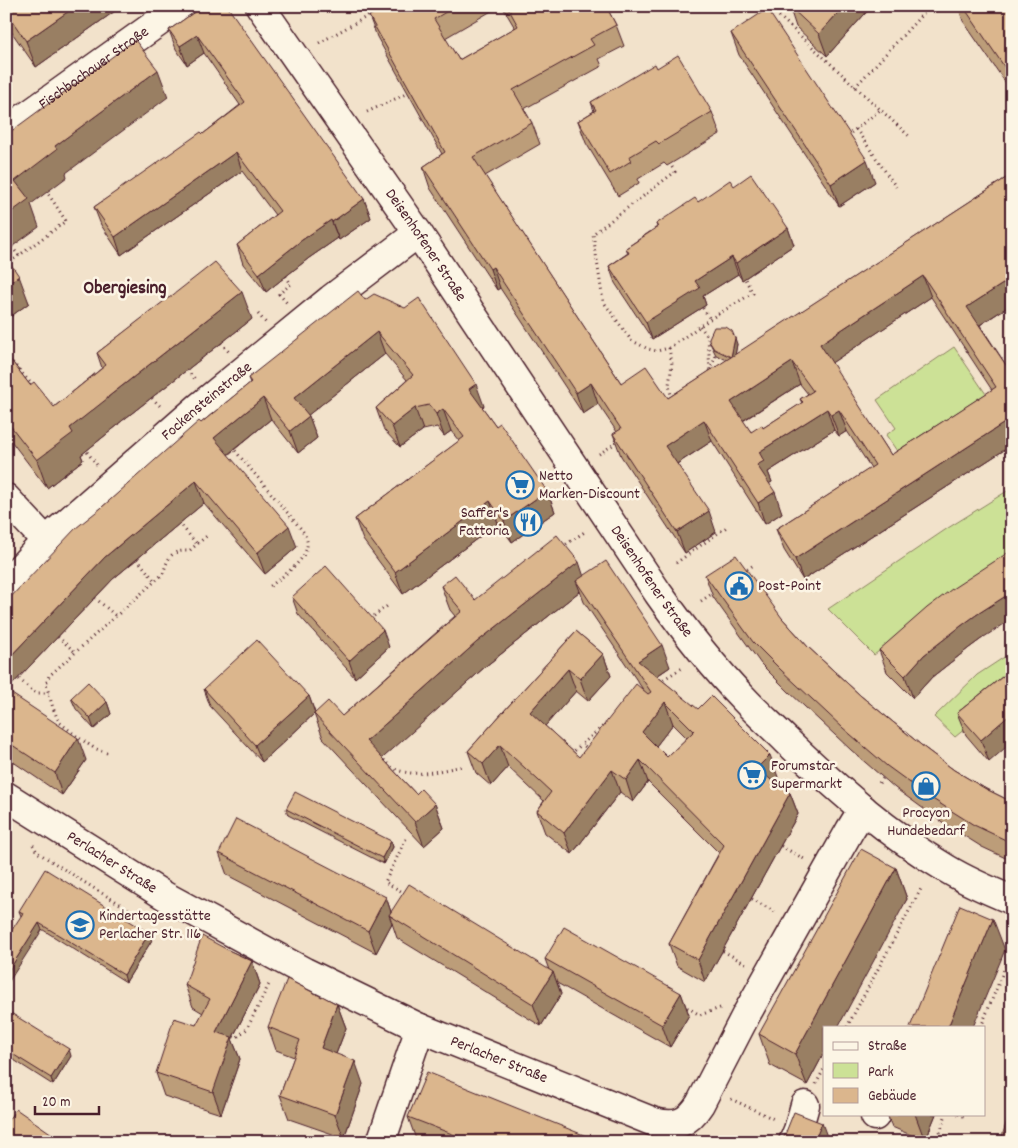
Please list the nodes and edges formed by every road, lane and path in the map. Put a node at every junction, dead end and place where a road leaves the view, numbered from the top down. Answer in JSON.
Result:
{"nodes":[{"id":1,"x":181,"y":6,"type":"edge"},
{"id":2,"x":260,"y":6,"type":"edge"},
{"id":3,"x":386,"y":6,"type":"edge"},
{"id":4,"x":768,"y":6,"type":"edge"},
{"id":5,"x":930,"y":6,"type":"edge"},
{"id":6,"x":319,"y":43,"type":"dead end"},
{"id":7,"x":855,"y":87,"type":"junction"},
{"id":8,"x":408,"y":93,"type":"edge"},
{"id":9,"x":880,"y":110,"type":"junction"},
{"id":10,"x":367,"y":112,"type":"dead end"},
{"id":11,"x":856,"y":128,"type":"junction"},
{"id":12,"x":6,"y":131,"type":"edge"},
{"id":13,"x":909,"y":136,"type":"dead end"},
{"id":14,"x":845,"y":138,"type":"edge"},
{"id":15,"x":672,"y":167,"type":"dead end"},
{"id":16,"x":896,"y":187,"type":"dead end"},
{"id":17,"x":46,"y":192,"type":"dead end"},
{"id":18,"x":418,"y":233,"type":"junction"},
{"id":19,"x":12,"y":247,"type":"dead end"},
{"id":20,"x":19,"y":256,"type":"junction"},
{"id":21,"x":6,"y":265,"type":"edge"},
{"id":22,"x":745,"y":279,"type":"dead end"},
{"id":23,"x":703,"y":308,"type":"dead end"},
{"id":24,"x":710,"y":319,"type":"junction"},
{"id":25,"x":700,"y":326,"type":"junction"},
{"id":26,"x":708,"y":340,"type":"junction"},
{"id":27,"x":711,"y":344,"type":"edge"},
{"id":28,"x":669,"y":348,"type":"junction"},
{"id":29,"x":6,"y":355,"type":"edge"},
{"id":30,"x":716,"y":355,"type":"edge"},
{"id":31,"x":710,"y":372,"type":"junction"},
{"id":32,"x":707,"y":376,"type":"edge"},
{"id":33,"x":29,"y":380,"type":"junction"},
{"id":34,"x":25,"y":384,"type":"edge"},
{"id":35,"x":35,"y":388,"type":"edge"},
{"id":36,"x":673,"y":406,"type":"edge"},
{"id":37,"x":622,"y":439,"type":"edge"},
{"id":38,"x":83,"y":446,"type":"dead end"},
{"id":39,"x":231,"y":446,"type":"edge"},
{"id":40,"x":87,"y":452,"type":"dead end"},
{"id":41,"x":599,"y":454,"type":"dead end"},
{"id":42,"x":6,"y":498,"type":"edge"},
{"id":43,"x":179,"y":523,"type":"dead end"},
{"id":44,"x":728,"y":526,"type":"dead end"},
{"id":45,"x":586,"y":531,"type":"dead end"},
{"id":46,"x":208,"y":535,"type":"dead end"},
{"id":47,"x":46,"y":541,"type":"junction"},
{"id":48,"x":198,"y":544,"type":"junction"},
{"id":49,"x":557,"y":551,"type":"edge"},
{"id":50,"x":137,"y":559,"type":"dead end"},
{"id":51,"x":676,"y":563,"type":"dead end"},
{"id":52,"x":755,"y":564,"type":"dead end"},
{"id":53,"x":740,"y":575,"type":"edge"},
{"id":54,"x":155,"y":581,"type":"junction"},
{"id":55,"x":6,"y":583,"type":"edge"},
{"id":56,"x":268,"y":588,"type":"dead end"},
{"id":57,"x":717,"y":590,"type":"edge"},
{"id":58,"x":95,"y":598,"type":"dead end"},
{"id":59,"x":702,"y":601,"type":"dead end"},
{"id":60,"x":390,"y":604,"type":"dead end"},
{"id":61,"x":116,"y":616,"type":"junction"},
{"id":62,"x":370,"y":620,"type":"edge"},
{"id":63,"x":58,"y":637,"type":"dead end"},
{"id":64,"x":75,"y":652,"type":"junction"},
{"id":65,"x":682,"y":668,"type":"dead end"},
{"id":66,"x":19,"y":678,"type":"dead end"},
{"id":67,"x":653,"y":685,"type":"edge"},
{"id":68,"x":49,"y":693,"type":"junction"},
{"id":69,"x":611,"y":718,"type":"edge"},
{"id":70,"x":582,"y":744,"type":"junction"},
{"id":71,"x":107,"y":753,"type":"dead end"},
{"id":72,"x":595,"y":755,"type":"edge"},
{"id":73,"x":381,"y":758,"type":"edge"},
{"id":74,"x":566,"y":759,"type":"edge"},
{"id":75,"x":463,"y":766,"type":"dead end"},
{"id":76,"x":883,"y":778,"type":"edge"},
{"id":77,"x":879,"y":783,"type":"dead end"},
{"id":78,"x":6,"y":796,"type":"edge"},
{"id":79,"x":863,"y":809,"type":"junction"},
{"id":80,"x":406,"y":839,"type":"dead end"},
{"id":81,"x":33,"y":845,"type":"dead end"},
{"id":82,"x":780,"y":846,"type":"dead end"},
{"id":83,"x":808,"y":861,"type":"dead end"},
{"id":84,"x":70,"y":864,"type":"dead end"},
{"id":85,"x":66,"y":870,"type":"junction"},
{"id":86,"x":100,"y":882,"type":"dead end"},
{"id":87,"x":922,"y":887,"type":"dead end"},
{"id":88,"x":95,"y":889,"type":"junction"},
{"id":89,"x":411,"y":897,"type":"edge"},
{"id":90,"x":752,"y":898,"type":"dead end"},
{"id":91,"x":1012,"y":900,"type":"edge"},
{"id":92,"x":148,"y":914,"type":"dead end"},
{"id":93,"x":779,"y":914,"type":"dead end"},
{"id":94,"x":1012,"y":950,"type":"edge"},
{"id":95,"x":723,"y":951,"type":"dead end"},
{"id":96,"x":750,"y":966,"type":"dead end"},
{"id":97,"x":270,"y":982,"type":"dead end"},
{"id":98,"x":683,"y":1005,"type":"dead end"},
{"id":99,"x":746,"y":1016,"type":"junction"},
{"id":100,"x":848,"y":1026,"type":"edge"},
{"id":101,"x":981,"y":1026,"type":"edge"},
{"id":102,"x":420,"y":1028,"type":"junction"},
{"id":103,"x":228,"y":1035,"type":"edge"},
{"id":104,"x":731,"y":1099,"type":"dead end"},
{"id":105,"x":945,"y":1116,"type":"edge"},
{"id":106,"x":799,"y":1126,"type":"edge"},
{"id":107,"x":381,"y":1142,"type":"edge"},
{"id":108,"x":937,"y":1142,"type":"edge"}],
"edges":[{"from":1,"to":12,"type":"street","name":"Fischbachauer Straße"},
{"from":2,"to":18,"type":"street","name":"Deisenhofener Straße"},
{"from":3,"to":6,"type":"path"},
{"from":4,"to":7,"type":"path"},
{"from":5,"to":7,"type":"path"},
{"from":7,"to":9,"type":"path"},
{"from":8,"to":10,"type":"path"},
{"from":9,"to":11,"type":"path"},
{"from":9,"to":13,"type":"path"},
{"from":11,"to":14,"type":"path"},
{"from":11,"to":16,"type":"path"},
{"from":15,"to":28,"type":"path"},
{"from":17,"to":20,"type":"path"},
{"from":18,"to":47,"type":"street","name":"Fockensteinstraße"},
{"from":18,"to":79,"type":"street","name":"Deisenhofener Straße"},
{"from":19,"to":20,"type":"path"},
{"from":20,"to":21,"type":"path"},
{"from":22,"to":24,"type":"path"},
{"from":23,"to":24,"type":"path"},
{"from":24,"to":25,"type":"path"},
{"from":25,"to":26,"type":"path"},
{"from":25,"to":28,"type":"path"},
{"from":26,"to":27,"type":"path"},
{"from":26,"to":31,"type":"path"},
{"from":28,"to":36,"type":"path"},
{"from":29,"to":33,"type":"path"},
{"from":30,"to":31,"type":"path"},
{"from":31,"to":32,"type":"path"},
{"from":33,"to":34,"type":"path"},
{"from":33,"to":35,"type":"path"},
{"from":37,"to":41,"type":"path"},
{"from":38,"to":40,"type":"path"},
{"from":39,"to":56,"type":"path"},
{"from":42,"to":47,"type":"street"},
{"from":43,"to":48,"type":"path"},
{"from":44,"to":51,"type":"path"},
{"from":45,"to":49,"type":"path"},
{"from":46,"to":48,"type":"path"},
{"from":47,"to":55,"type":"street","name":"Fockensteinstraße"},
{"from":48,"to":54,"type":"path"},
{"from":50,"to":54,"type":"path"},
{"from":52,"to":53,"type":"path"},
{"from":54,"to":61,"type":"path"},
{"from":57,"to":59,"type":"path"},
{"from":58,"to":61,"type":"path"},
{"from":60,"to":62,"type":"path"},
{"from":61,"to":64,"type":"path"},
{"from":63,"to":64,"type":"path"},
{"from":64,"to":68,"type":"path"},
{"from":65,"to":67,"type":"path"},
{"from":66,"to":68,"type":"path"},
{"from":68,"to":71,"type":"path"},
{"from":69,"to":70,"type":"path"},
{"from":70,"to":72,"type":"path"},
{"from":70,"to":74,"type":"path"},
{"from":73,"to":75,"type":"path"},
{"from":76,"to":77,"type":"path"},
{"from":78,"to":102,"type":"street","name":"Perlacher Straße"},
{"from":79,"to":91,"type":"street","name":"Deisenhofener Straße"},
{"from":79,"to":99,"type":"street","name":"Perlacher Straße"},
{"from":80,"to":89,"type":"path"},
{"from":81,"to":85,"type":"path"},
{"from":82,"to":83,"type":"path"},
{"from":84,"to":85,"type":"path"},
{"from":85,"to":88,"type":"path"},
{"from":86,"to":88,"type":"path"},
{"from":87,"to":100,"type":"path"},
{"from":88,"to":92,"type":"path"},
{"from":90,"to":93,"type":"path"},
{"from":94,"to":101,"type":"path"},
{"from":95,"to":96,"type":"path"},
{"from":97,"to":103,"type":"path"},
{"from":98,"to":99,"type":"path"},
{"from":99,"to":102,"type":"street","name":"Perlacher Straße"},
{"from":102,"to":107,"type":"street"},
{"from":104,"to":106,"type":"path"},
{"from":105,"to":108,"type":"path"}]}
